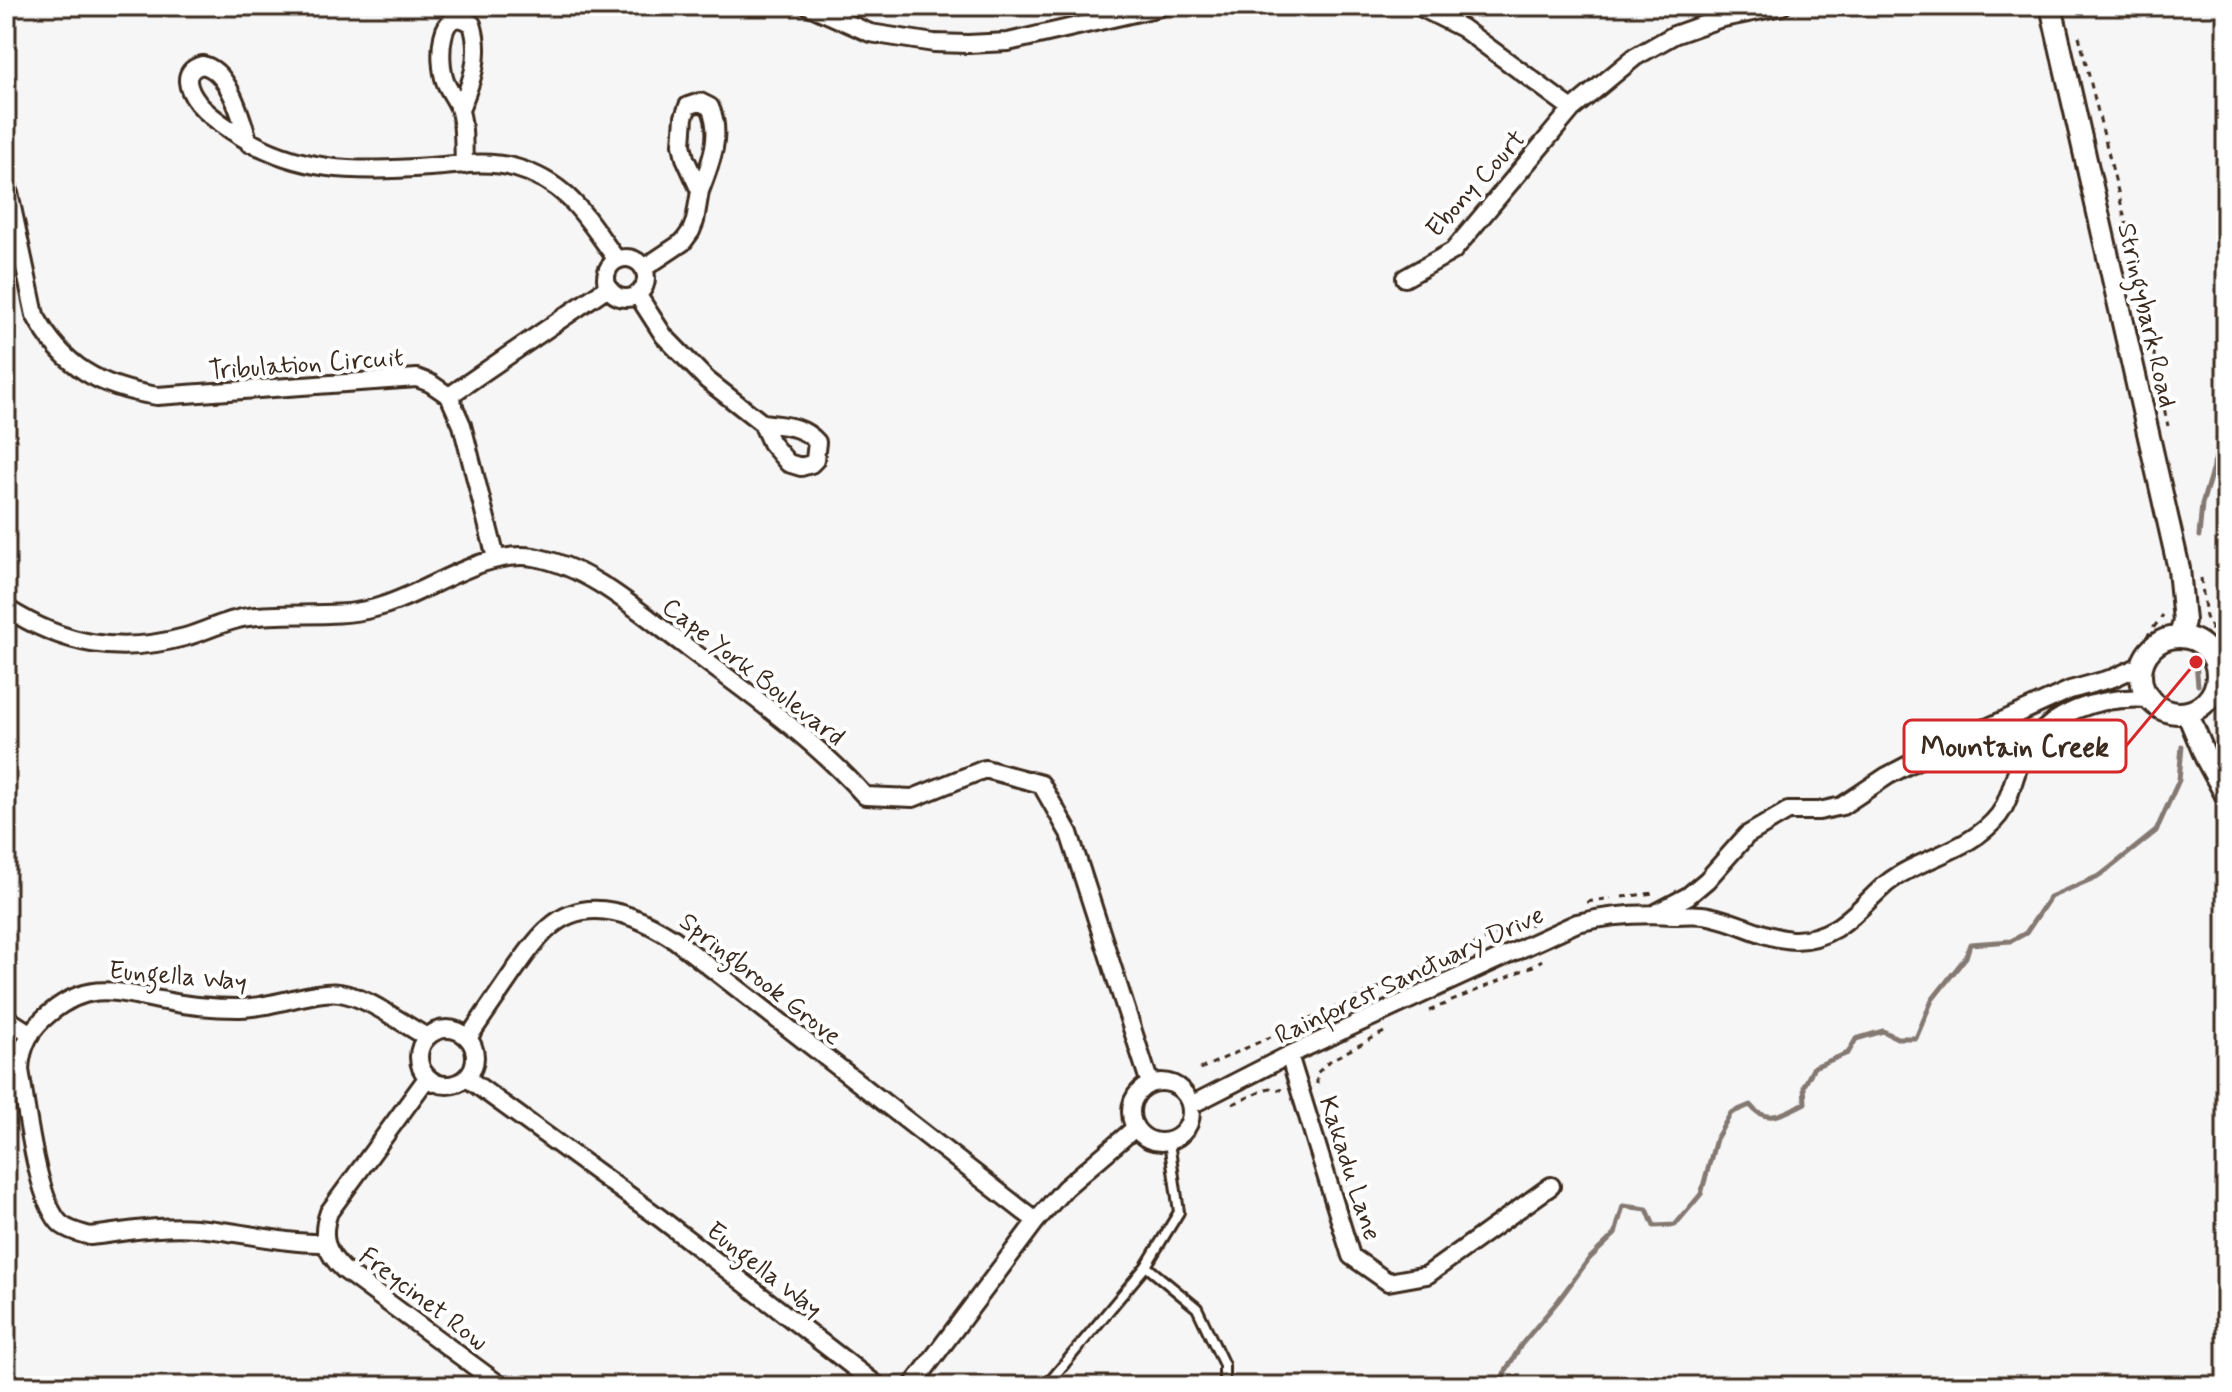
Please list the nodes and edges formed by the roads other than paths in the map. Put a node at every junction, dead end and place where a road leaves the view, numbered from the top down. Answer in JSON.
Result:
{"nodes":[{"id":1,"x":809,"y":6,"type":"edge"},
{"id":2,"x":1165,"y":6,"type":"edge"},
{"id":3,"x":1418,"y":6,"type":"edge"},
{"id":4,"x":1782,"y":6,"type":"edge"},
{"id":5,"x":2051,"y":6,"type":"edge"},
{"id":6,"x":1572,"y":109,"type":"junction"},
{"id":7,"x":460,"y":110,"type":"junction"},
{"id":8,"x":249,"y":143,"type":"junction"},
{"id":9,"x":464,"y":165,"type":"junction"},
{"id":10,"x":6,"y":179,"type":"edge"},
{"id":11,"x":700,"y":191,"type":"junction"},
{"id":12,"x":617,"y":260,"type":"junction"},
{"id":13,"x":644,"y":268,"type":"junction"},
{"id":14,"x":1405,"y":278,"type":"dead end"},
{"id":15,"x":608,"y":287,"type":"junction"},
{"id":16,"x":637,"y":294,"type":"junction"},
{"id":17,"x":449,"y":396,"type":"junction"},
{"id":18,"x":762,"y":423,"type":"dead end"},
{"id":19,"x":496,"y":558,"type":"junction"},
{"id":20,"x":6,"y":608,"type":"edge"},
{"id":21,"x":2180,"y":636,"type":"junction"},
{"id":22,"x":2142,"y":665,"type":"junction"},
{"id":23,"x":2150,"y":699,"type":"junction"},
{"id":24,"x":2187,"y":712,"type":"junction"},
{"id":25,"x":2226,"y":795,"type":"edge"},
{"id":26,"x":1656,"y":913,"type":"junction"},
{"id":27,"x":6,"y":1018,"type":"edge"},
{"id":28,"x":31,"y":1034,"type":"junction"},
{"id":29,"x":427,"y":1037,"type":"junction"},
{"id":30,"x":468,"y":1038,"type":"junction"},
{"id":31,"x":1289,"y":1055,"type":"junction"},
{"id":32,"x":427,"y":1078,"type":"junction"},
{"id":33,"x":467,"y":1078,"type":"junction"},
{"id":34,"x":1150,"y":1084,"type":"junction"},
{"id":35,"x":1191,"y":1105,"type":"junction"},
{"id":36,"x":1135,"y":1128,"type":"junction"},
{"id":37,"x":1169,"y":1142,"type":"junction"},
{"id":38,"x":1551,"y":1186,"type":"dead end"},
{"id":39,"x":1036,"y":1221,"type":"junction"},
{"id":40,"x":60,"y":1224,"type":"joint"},
{"id":41,"x":325,"y":1243,"type":"junction"},
{"id":42,"x":1146,"y":1266,"type":"junction"},
{"id":43,"x":501,"y":1386,"type":"edge"},
{"id":44,"x":878,"y":1386,"type":"edge"},
{"id":45,"x":912,"y":1386,"type":"edge"},
{"id":46,"x":1046,"y":1386,"type":"edge"},
{"id":47,"x":1224,"y":1386,"type":"edge"}],
"edges":[{"from":1,"to":2,"type":"street"},
{"from":3,"to":6,"type":"street"},
{"from":4,"to":6,"type":"street","name":"Ebony Court"},
{"from":5,"to":21,"type":"street","name":"Stringybark Road"},
{"from":6,"to":14,"type":"street","name":"Ebony Court"},
{"from":7,"to":7,"type":"street"},
{"from":7,"to":9,"type":"street"},
{"from":8,"to":8,"type":"street"},
{"from":8,"to":9,"type":"street"},
{"from":9,"to":12,"type":"street"},
{"from":10,"to":17,"type":"street","name":"Tribulation Circuit"},
{"from":11,"to":11,"type":"street"},
{"from":11,"to":13,"type":"street"},
{"from":12,"to":13,"type":"street"},
{"from":12,"to":15,"type":"street"},
{"from":13,"to":16,"type":"street"},
{"from":15,"to":16,"type":"street"},
{"from":15,"to":17,"type":"street"},
{"from":16,"to":18,"type":"street"},
{"from":17,"to":19,"type":"street"},
{"from":19,"to":20,"type":"street"},
{"from":19,"to":34,"type":"street","name":"Cape York Boulevard"},
{"from":21,"to":22,"type":"street"},
{"from":21,"to":24,"type":"street"},
{"from":22,"to":23,"type":"street"},
{"from":22,"to":26,"type":"street","name":"Rainforest Sanctuary Drive"},
{"from":23,"to":24,"type":"street"},
{"from":23,"to":26,"type":"street","name":"Rainforest Sanctuary Drive"},
{"from":24,"to":25,"type":"street"},
{"from":26,"to":31,"type":"street","name":"Rainforest Sanctuary Drive"},
{"from":27,"to":28,"type":"street"},
{"from":28,"to":29,"type":"street","name":"Eungella Way"},
{"from":28,"to":40,"type":"street","name":"Eungella Way"},
{"from":29,"to":30,"type":"street"},
{"from":29,"to":32,"type":"street"},
{"from":30,"to":33,"type":"street"},
{"from":30,"to":39,"type":"street","name":"Springbrook Grove"},
{"from":31,"to":35,"type":"street","name":"Rainforest Sanctuary Drive"},
{"from":31,"to":38,"type":"street","name":"Kakadu Lane"},
{"from":32,"to":33,"type":"street"},
{"from":32,"to":41,"type":"street","name":"Freycinet Row"},
{"from":33,"to":44,"type":"street","name":"Eungella Way"},
{"from":34,"to":35,"type":"street"},
{"from":34,"to":36,"type":"street"},
{"from":35,"to":37,"type":"street"},
{"from":36,"to":37,"type":"street"},
{"from":36,"to":39,"type":"street"},
{"from":37,"to":42,"type":"lane"},
{"from":39,"to":45,"type":"street"},
{"from":40,"to":41,"type":"street","name":"Freycinet Row"},
{"from":41,"to":43,"type":"street","name":"Freycinet Row"},
{"from":42,"to":46,"type":"lane"},
{"from":42,"to":47,"type":"lane"}]}
